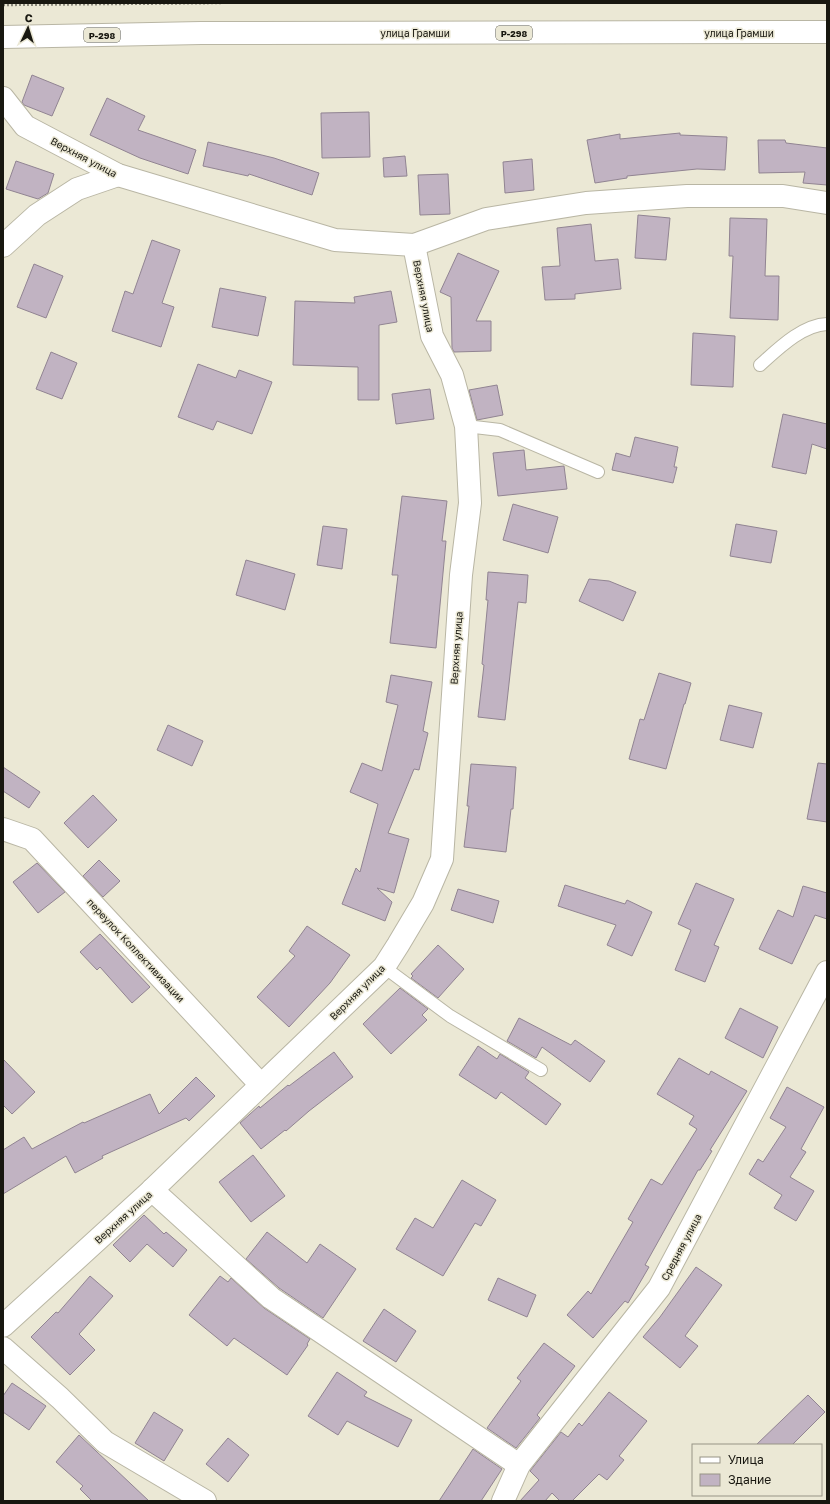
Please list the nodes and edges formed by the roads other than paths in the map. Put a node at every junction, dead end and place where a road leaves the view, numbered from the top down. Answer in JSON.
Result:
{"nodes":[{"id":1,"x":827,"y":32,"type":"edge"},
{"id":2,"x":3,"y":37,"type":"edge"},
{"id":3,"x":3,"y":98,"type":"edge"},
{"id":4,"x":118,"y":175,"type":"junction"},
{"id":5,"x":827,"y":203,"type":"edge"},
{"id":6,"x":414,"y":245,"type":"junction"},
{"id":7,"x":3,"y":246,"type":"edge"},
{"id":8,"x":827,"y":324,"type":"edge"},
{"id":9,"x":760,"y":365,"type":"dead end"},
{"id":10,"x":466,"y":426,"type":"junction"},
{"id":11,"x":598,"y":472,"type":"dead end"},
{"id":12,"x":3,"y":829,"type":"edge"},
{"id":13,"x":384,"y":967,"type":"junction"},
{"id":14,"x":827,"y":972,"type":"edge"},
{"id":15,"x":541,"y":1070,"type":"dead end"},
{"id":16,"x":261,"y":1084,"type":"junction"},
{"id":17,"x":152,"y":1190,"type":"junction"},
{"id":18,"x":3,"y":1326,"type":"edge"},
{"id":19,"x":3,"y":1348,"type":"edge"},
{"id":20,"x":518,"y":1464,"type":"junction"},
{"id":21,"x":205,"y":1501,"type":"edge"},
{"id":22,"x":503,"y":1501,"type":"edge"}],
"edges":[{"from":1,"to":2,"type":"main road","name":"улица Грамши","number":"Р-298"},
{"from":3,"to":4,"type":"main road","name":"Верхняя улица"},
{"from":4,"to":6,"type":"main road","name":"Верхняя улица"},
{"from":4,"to":7,"type":"main road"},
{"from":5,"to":6,"type":"main road"},
{"from":6,"to":10,"type":"main road","name":"Верхняя улица"},
{"from":8,"to":9,"type":"lane"},
{"from":10,"to":11,"type":"lane"},
{"from":10,"to":13,"type":"main road","name":"Верхняя улица"},
{"from":12,"to":16,"type":"main road","name":"переулок Коллективизации"},
{"from":13,"to":15,"type":"lane"},
{"from":13,"to":16,"type":"main road","name":"Верхняя улица"},
{"from":14,"to":20,"type":"main road","name":"Средняя улица"},
{"from":16,"to":17,"type":"main road","name":"Верхняя улица"},
{"from":17,"to":18,"type":"main road","name":"Верхняя улица"},
{"from":17,"to":20,"type":"main road"},
{"from":19,"to":21,"type":"main road"},
{"from":20,"to":22,"type":"main road","name":"Средняя улица"}]}
